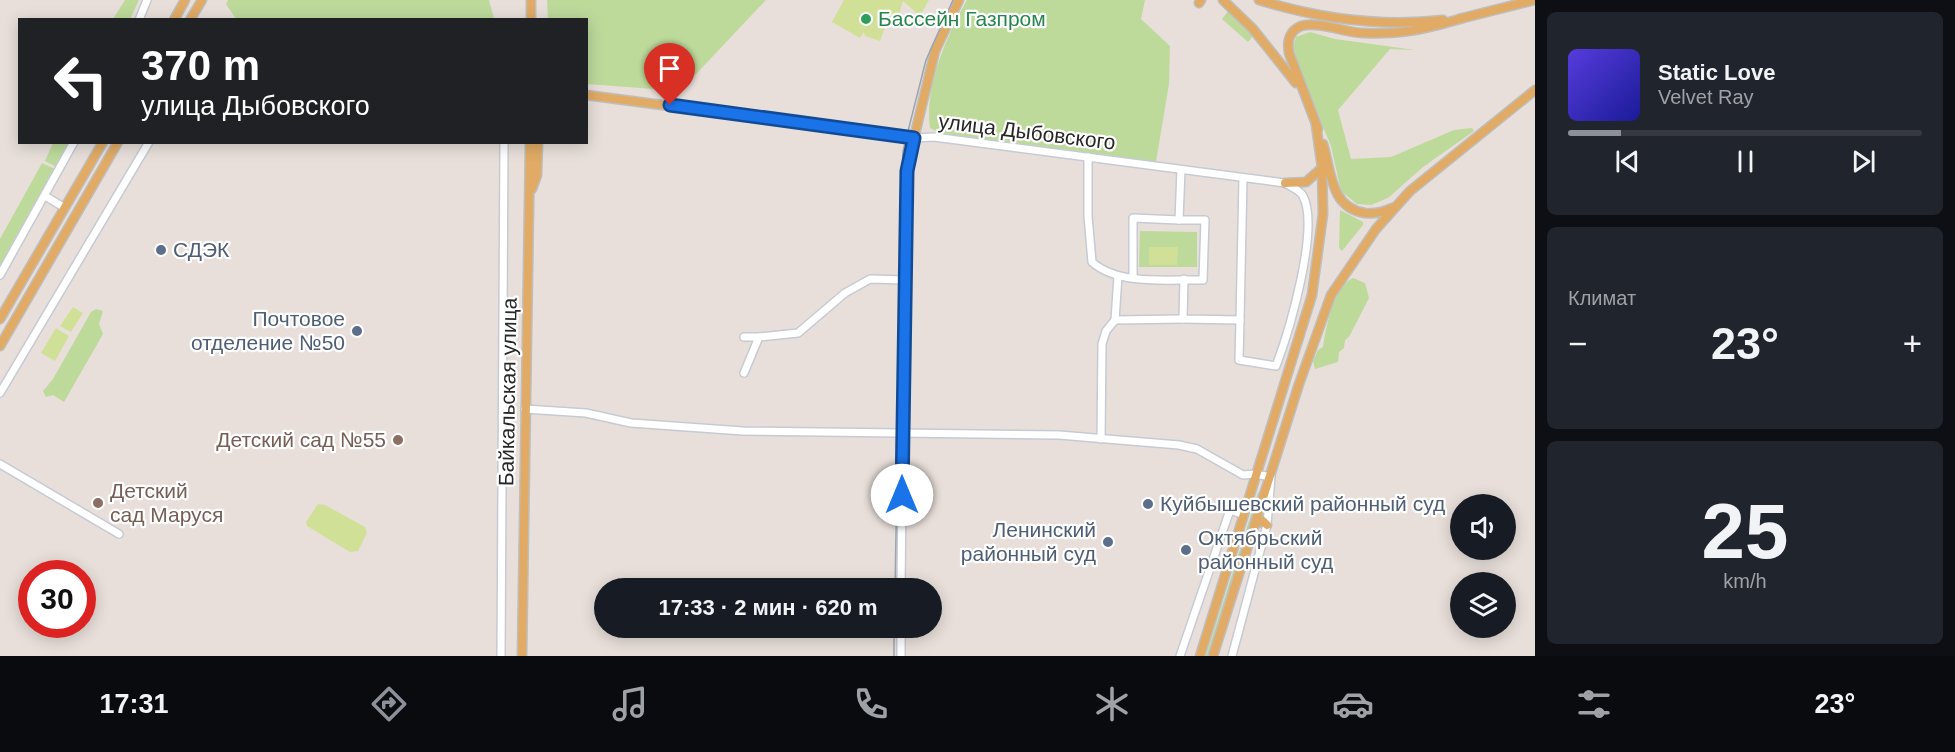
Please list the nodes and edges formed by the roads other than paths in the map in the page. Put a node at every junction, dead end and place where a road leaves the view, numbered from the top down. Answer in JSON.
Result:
{"nodes":[{"id":1,"x":147,"y":0,"type":"edge"},
{"id":2,"x":185,"y":0,"type":"edge"},
{"id":3,"x":202,"y":0,"type":"edge"},
{"id":4,"x":531,"y":0,"type":"edge"},
{"id":5,"x":959,"y":0,"type":"edge"},
{"id":6,"x":1223,"y":0,"type":"edge"},
{"id":7,"x":1259,"y":0,"type":"edge"},
{"id":8,"x":1534,"y":0,"type":"edge"},
{"id":9,"x":140,"y":18,"type":"edge"},
{"id":10,"x":175,"y":18,"type":"edge"},
{"id":11,"x":191,"y":18,"type":"edge"},
{"id":12,"x":531,"y":18,"type":"edge"},
{"id":13,"x":1463,"y":18,"type":"junction"},
{"id":14,"x":1302,"y":90,"type":"junction"},
{"id":15,"x":1535,"y":90,"type":"edge"},
{"id":16,"x":588,"y":95,"type":"edge"},
{"id":17,"x":1316,"y":125,"type":"junction"},
{"id":18,"x":914,"y":138,"type":"junction"},
{"id":19,"x":73,"y":144,"type":"edge"},
{"id":20,"x":102,"y":144,"type":"edge"},
{"id":21,"x":117,"y":144,"type":"edge"},
{"id":22,"x":148,"y":144,"type":"edge"},
{"id":23,"x":504,"y":144,"type":"edge"},
{"id":24,"x":530,"y":144,"type":"edge"},
{"id":25,"x":538,"y":144,"type":"edge"},
{"id":26,"x":1088,"y":157,"type":"junction"},
{"id":27,"x":1322,"y":168,"type":"junction"},
{"id":28,"x":1181,"y":170,"type":"junction"},
{"id":29,"x":1243,"y":178,"type":"junction"},
{"id":30,"x":1285,"y":183,"type":"junction"},
{"id":31,"x":45,"y":196,"type":"junction"},
{"id":32,"x":529,"y":198,"type":"junction"},
{"id":33,"x":1395,"y":206,"type":"junction"},
{"id":34,"x":65,"y":208,"type":"junction"},
{"id":35,"x":1179,"y":220,"type":"junction"},
{"id":36,"x":0,"y":275,"type":"edge"},
{"id":37,"x":1119,"y":276,"type":"junction"},
{"id":38,"x":1132,"y":277,"type":"junction"},
{"id":39,"x":1184,"y":279,"type":"junction"},
{"id":40,"x":905,"y":280,"type":"junction"},
{"id":41,"x":0,"y":319,"type":"edge"},
{"id":42,"x":1183,"y":319,"type":"junction"},
{"id":43,"x":1115,"y":320,"type":"junction"},
{"id":44,"x":1240,"y":320,"type":"junction"},
{"id":45,"x":744,"y":337,"type":"dead end"},
{"id":46,"x":759,"y":337,"type":"junction"},
{"id":47,"x":0,"y":346,"type":"edge"},
{"id":48,"x":1280,"y":357,"type":"junction"},
{"id":49,"x":744,"y":373,"type":"dead end"},
{"id":50,"x":1285,"y":378,"type":"junction"},
{"id":51,"x":0,"y":393,"type":"edge"},
{"id":52,"x":525,"y":409,"type":"junction"},
{"id":53,"x":902,"y":435,"type":"junction"},
{"id":54,"x":1101,"y":439,"type":"junction"},
{"id":55,"x":0,"y":464,"type":"edge"},
{"id":56,"x":1255,"y":474,"type":"junction"},
{"id":57,"x":1271,"y":477,"type":"junction"},
{"id":58,"x":1244,"y":515,"type":"junction"},
{"id":59,"x":1255,"y":524,"type":"junction"},
{"id":60,"x":1267,"y":525,"type":"junction"},
{"id":61,"x":118,"y":534,"type":"dead end"},
{"id":62,"x":901,"y":578,"type":"edge"},
{"id":63,"x":901,"y":638,"type":"edge"},
{"id":64,"x":501,"y":656,"type":"edge"},
{"id":65,"x":522,"y":656,"type":"edge"},
{"id":66,"x":901,"y":656,"type":"edge"},
{"id":67,"x":1180,"y":656,"type":"edge"},
{"id":68,"x":1200,"y":656,"type":"edge"},
{"id":69,"x":1213,"y":656,"type":"edge"},
{"id":70,"x":1233,"y":656,"type":"edge"}],
"edges":[{"from":1,"to":9,"type":"street"},
{"from":2,"to":10,"type":"main road"},
{"from":3,"to":11,"type":"main road"},
{"from":4,"to":12,"type":"main road"},
{"from":5,"to":18,"type":"main road"},
{"from":6,"to":14,"type":"main road"},
{"from":7,"to":13,"type":"main road"},
{"from":8,"to":13,"type":"main road"},
{"from":13,"to":14,"type":"main road"},
{"from":14,"to":17,"type":"main road"},
{"from":15,"to":33,"type":"main road"},
{"from":16,"to":18,"type":"main road","name":"улица Дыбовского"},
{"from":17,"to":27,"type":"main road"},
{"from":17,"to":33,"type":"main road"},
{"from":18,"to":26,"type":"street","name":"улица Дыбовского"},
{"from":18,"to":40,"type":"street"},
{"from":19,"to":31,"type":"street"},
{"from":20,"to":34,"type":"main road"},
{"from":21,"to":47,"type":"main road"},
{"from":22,"to":51,"type":"street"},
{"from":23,"to":64,"type":"street"},
{"from":24,"to":32,"type":"main road","name":"Байкальская улица"},
{"from":25,"to":32,"type":"main road"},
{"from":26,"to":28,"type":"street","name":"улица Дыбовского"},
{"from":26,"to":37,"type":"street"},
{"from":27,"to":30,"type":"main road"},
{"from":27,"to":50,"type":"main road"},
{"from":28,"to":29,"type":"street","name":"улица Дыбовского"},
{"from":28,"to":35,"type":"street"},
{"from":29,"to":30,"type":"street","name":"улица Дыбовского"},
{"from":29,"to":44,"type":"street"},
{"from":30,"to":48,"type":"street"},
{"from":31,"to":34,"type":"street"},
{"from":31,"to":36,"type":"street"},
{"from":32,"to":52,"type":"main road","name":"Байкальская улица"},
{"from":33,"to":57,"type":"main road"},
{"from":34,"to":41,"type":"main road"},
{"from":35,"to":38,"type":"street"},
{"from":35,"to":39,"type":"street"},
{"from":37,"to":38,"type":"street"},
{"from":37,"to":43,"type":"street"},
{"from":38,"to":39,"type":"street"},
{"from":39,"to":42,"type":"street"},
{"from":40,"to":46,"type":"street"},
{"from":40,"to":53,"type":"street"},
{"from":42,"to":43,"type":"street"},
{"from":42,"to":44,"type":"street"},
{"from":43,"to":54,"type":"street"},
{"from":44,"to":48,"type":"street"},
{"from":45,"to":46,"type":"street"},
{"from":46,"to":49,"type":"street"},
{"from":48,"to":50,"type":"street"},
{"from":50,"to":56,"type":"main road"},
{"from":52,"to":53,"type":"street"},
{"from":52,"to":65,"type":"main road","name":"Байкальская улица"},
{"from":53,"to":54,"type":"street"},
{"from":53,"to":62,"type":"street"},
{"from":54,"to":56,"type":"street"},
{"from":55,"to":61,"type":"street"},
{"from":56,"to":57,"type":"street"},
{"from":56,"to":58,"type":"main road"},
{"from":57,"to":59,"type":"main road"},
{"from":57,"to":60,"type":"street"},
{"from":58,"to":67,"type":"street"},
{"from":58,"to":68,"type":"main road"},
{"from":59,"to":60,"type":"main road"},
{"from":59,"to":69,"type":"main road"},
{"from":60,"to":70,"type":"street"},
{"from":63,"to":66,"type":"street"}]}
